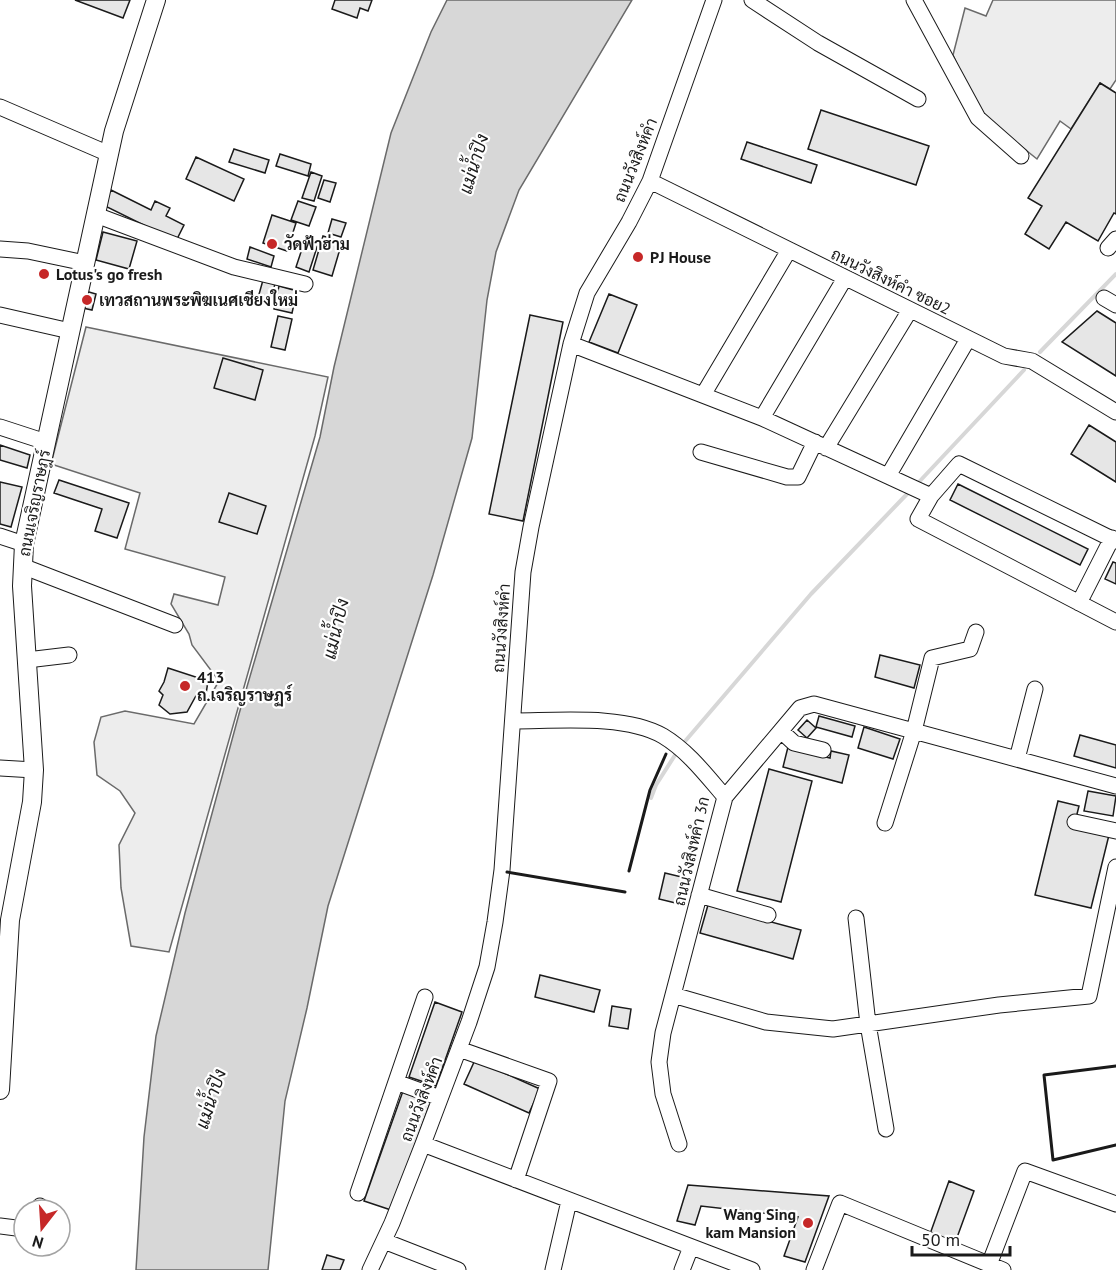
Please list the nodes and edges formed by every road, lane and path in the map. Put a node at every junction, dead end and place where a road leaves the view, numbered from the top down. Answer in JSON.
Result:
{"nodes":[{"id":1,"x":156,"y":0,"type":"edge"},
{"id":2,"x":714,"y":0,"type":"edge"},
{"id":3,"x":752,"y":0,"type":"edge"},
{"id":4,"x":914,"y":0,"type":"edge"},
{"id":5,"x":918,"y":99,"type":"dead end"},
{"id":6,"x":0,"y":107,"type":"edge"},
{"id":7,"x":109,"y":154,"type":"junction"},
{"id":8,"x":1021,"y":156,"type":"dead end"},
{"id":9,"x":650,"y":181,"type":"junction"},
{"id":10,"x":96,"y":214,"type":"junction"},
{"id":11,"x":0,"y":249,"type":"edge"},
{"id":12,"x":789,"y":250,"type":"junction"},
{"id":13,"x":85,"y":263,"type":"junction"},
{"id":14,"x":845,"y":278,"type":"junction"},
{"id":15,"x":305,"y":284,"type":"dead end"},
{"id":16,"x":910,"y":310,"type":"junction"},
{"id":17,"x":0,"y":315,"type":"edge"},
{"id":18,"x":70,"y":331,"type":"junction"},
{"id":19,"x":969,"y":339,"type":"junction"},
{"id":20,"x":571,"y":344,"type":"junction"},
{"id":21,"x":704,"y":395,"type":"junction"},
{"id":22,"x":1116,"y":411,"type":"edge"},
{"id":23,"x":762,"y":418,"type":"junction"},
{"id":24,"x":0,"y":427,"type":"edge"},
{"id":25,"x":46,"y":442,"type":"junction"},
{"id":26,"x":820,"y":445,"type":"junction"},
{"id":27,"x":701,"y":452,"type":"dead end"},
{"id":28,"x":888,"y":476,"type":"junction"},
{"id":29,"x":931,"y":496,"type":"junction"},
{"id":30,"x":0,"y":536,"type":"edge"},
{"id":31,"x":1114,"y":540,"type":"edge"},
{"id":32,"x":24,"y":544,"type":"junction"},
{"id":33,"x":22,"y":566,"type":"junction"},
{"id":34,"x":1079,"y":603,"type":"junction"},
{"id":35,"x":1116,"y":622,"type":"edge"},
{"id":36,"x":175,"y":626,"type":"dead end"},
{"id":37,"x":976,"y":632,"type":"dead end"},
{"id":38,"x":69,"y":655,"type":"dead end"},
{"id":39,"x":27,"y":660,"type":"junction"},
{"id":40,"x":1035,"y":689,"type":"dead end"},
{"id":41,"x":513,"y":721,"type":"junction"},
{"id":42,"x":781,"y":731,"type":"junction"},
{"id":43,"x":914,"y":731,"type":"junction"},
{"id":44,"x":823,"y":750,"type":"dead end"},
{"id":45,"x":1017,"y":759,"type":"junction"},
{"id":46,"x":0,"y":768,"type":"edge"},
{"id":47,"x":34,"y":770,"type":"junction"},
{"id":48,"x":1116,"y":786,"type":"edge"},
{"id":49,"x":725,"y":797,"type":"junction"},
{"id":50,"x":1075,"y":822,"type":"dead end"},
{"id":51,"x":885,"y":823,"type":"dead end"},
{"id":52,"x":1116,"y":831,"type":"edge"},
{"id":53,"x":1116,"y":867,"type":"edge"},
{"id":54,"x":699,"y":895,"type":"junction"},
{"id":55,"x":6,"y":914,"type":"edge"},
{"id":56,"x":768,"y":915,"type":"dead end"},
{"id":57,"x":856,"y":918,"type":"dead end"},
{"id":58,"x":4,"y":941,"type":"edge"},
{"id":59,"x":3,"y":994,"type":"edge"},
{"id":60,"x":673,"y":995,"type":"junction"},
{"id":61,"x":425,"y":997,"type":"dead end"},
{"id":62,"x":868,"y":1024,"type":"junction"},
{"id":63,"x":459,"y":1049,"type":"junction"},
{"id":64,"x":396,"y":1082,"type":"junction"},
{"id":65,"x":0,"y":1090,"type":"edge"},
{"id":66,"x":440,"y":1098,"type":"junction"},
{"id":67,"x":886,"y":1129,"type":"dead end"},
{"id":68,"x":423,"y":1144,"type":"junction"},
{"id":69,"x":679,"y":1144,"type":"dead end"},
{"id":70,"x":516,"y":1180,"type":"junction"},
{"id":71,"x":358,"y":1193,"type":"dead end"},
{"id":72,"x":569,"y":1201,"type":"junction"},
{"id":73,"x":1116,"y":1204,"type":"edge"},
{"id":74,"x":384,"y":1241,"type":"junction"},
{"id":75,"x":691,"y":1247,"type":"junction"},
{"id":76,"x":996,"y":1267,"type":"edge"},
{"id":77,"x":370,"y":1270,"type":"edge"},
{"id":78,"x":458,"y":1270,"type":"edge"},
{"id":79,"x":553,"y":1270,"type":"edge"},
{"id":80,"x":682,"y":1270,"type":"edge"},
{"id":81,"x":752,"y":1270,"type":"edge"},
{"id":82,"x":814,"y":1270,"type":"edge"}],
"edges":[{"from":1,"to":7,"type":"main road","name":"ถนนเจริญราษฎร์"},
{"from":2,"to":9,"type":"street","name":"ถนนวังสิงห์คำ"},
{"from":3,"to":5,"type":"street"},
{"from":4,"to":8,"type":"street"},
{"from":6,"to":7,"type":"street"},
{"from":7,"to":10,"type":"main road","name":"ถนนเจริญราษฎร์"},
{"from":9,"to":12,"type":"street","name":"ถนนวังสิงห์คำ ซอย2"},
{"from":9,"to":20,"type":"street","name":"ถนนวังสิงห์คำ"},
{"from":10,"to":13,"type":"main road","name":"ถนนเจริญราษฎร์"},
{"from":10,"to":15,"type":"street"},
{"from":11,"to":13,"type":"street"},
{"from":12,"to":14,"type":"street","name":"ถนนวังสิงห์คำ ซอย2"},
{"from":12,"to":21,"type":"street"},
{"from":13,"to":18,"type":"main road","name":"ถนนเจริญราษฎร์"},
{"from":14,"to":16,"type":"street","name":"ถนนวังสิงห์คำ ซอย2"},
{"from":14,"to":23,"type":"street"},
{"from":16,"to":19,"type":"street","name":"ถนนวังสิงห์คำ ซอย2"},
{"from":16,"to":26,"type":"street"},
{"from":17,"to":18,"type":"street"},
{"from":18,"to":25,"type":"main road","name":"ถนนเจริญราษฎร์"},
{"from":19,"to":22,"type":"street","name":"ถนนวังสิงห์คำ ซอย2"},
{"from":19,"to":28,"type":"street"},
{"from":20,"to":21,"type":"street"},
{"from":20,"to":41,"type":"street","name":"ถนนวังสิงห์คำ"},
{"from":21,"to":23,"type":"street"},
{"from":23,"to":26,"type":"street"},
{"from":24,"to":25,"type":"street"},
{"from":25,"to":32,"type":"main road","name":"ถนนเจริญราษฎร์"},
{"from":26,"to":27,"type":"street"},
{"from":26,"to":28,"type":"street"},
{"from":28,"to":29,"type":"street"},
{"from":29,"to":31,"type":"street"},
{"from":29,"to":34,"type":"street"},
{"from":30,"to":32,"type":"street"},
{"from":31,"to":34,"type":"street"},
{"from":32,"to":33,"type":"main road","name":"ถนนเจริญราษฎร์"},
{"from":33,"to":36,"type":"street"},
{"from":33,"to":39,"type":"main road","name":"ถนนเจริญราษฎร์"},
{"from":34,"to":35,"type":"street"},
{"from":37,"to":43,"type":"street"},
{"from":38,"to":39,"type":"street"},
{"from":39,"to":47,"type":"main road","name":"ถนนเจริญราษฎร์"},
{"from":40,"to":45,"type":"street"},
{"from":41,"to":49,"type":"street","name":"ถนนวังสิงห์คำ 3ก"},
{"from":41,"to":63,"type":"street","name":"ถนนวังสิงห์คำ"},
{"from":42,"to":43,"type":"street"},
{"from":42,"to":44,"type":"street"},
{"from":42,"to":49,"type":"street"},
{"from":43,"to":45,"type":"street"},
{"from":43,"to":51,"type":"street"},
{"from":45,"to":48,"type":"street"},
{"from":46,"to":47,"type":"street"},
{"from":47,"to":55,"type":"main road","name":"ถนนเจริญราษฎร์"},
{"from":49,"to":54,"type":"street","name":"ถนนวังสิงห์คำ 3ก"},
{"from":50,"to":52,"type":"street"},
{"from":53,"to":62,"type":"street"},
{"from":54,"to":56,"type":"street"},
{"from":54,"to":60,"type":"street","name":"ถนนวังสิงห์คำ 3ก"},
{"from":55,"to":58,"type":"main road","name":"ถนนเจริญราษฎร์"},
{"from":57,"to":62,"type":"street"},
{"from":58,"to":59,"type":"main road","name":"ถนนเจริญราษฎร์"},
{"from":59,"to":65,"type":"main road","name":"ถนนเจริญราษฎร์"},
{"from":60,"to":62,"type":"street"},
{"from":60,"to":69,"type":"street","name":"ถนนวังสิงห์คำ 3ก"},
{"from":61,"to":64,"type":"street"},
{"from":62,"to":67,"type":"street"},
{"from":63,"to":66,"type":"street","name":"ถนนวังสิงห์คำ"},
{"from":63,"to":70,"type":"street"},
{"from":64,"to":66,"type":"street"},
{"from":64,"to":71,"type":"street"},
{"from":66,"to":68,"type":"street","name":"ถนนวังสิงห์คำ"},
{"from":68,"to":70,"type":"street"},
{"from":68,"to":74,"type":"street","name":"ถนนวังสิงห์คำ"},
{"from":70,"to":72,"type":"street"},
{"from":72,"to":75,"type":"street"},
{"from":72,"to":79,"type":"street"},
{"from":73,"to":76,"type":"street"},
{"from":74,"to":77,"type":"street","name":"ถนนวังสิงห์คำ"},
{"from":74,"to":78,"type":"street"},
{"from":75,"to":80,"type":"street"},
{"from":75,"to":81,"type":"street"},
{"from":76,"to":82,"type":"street"}]}
